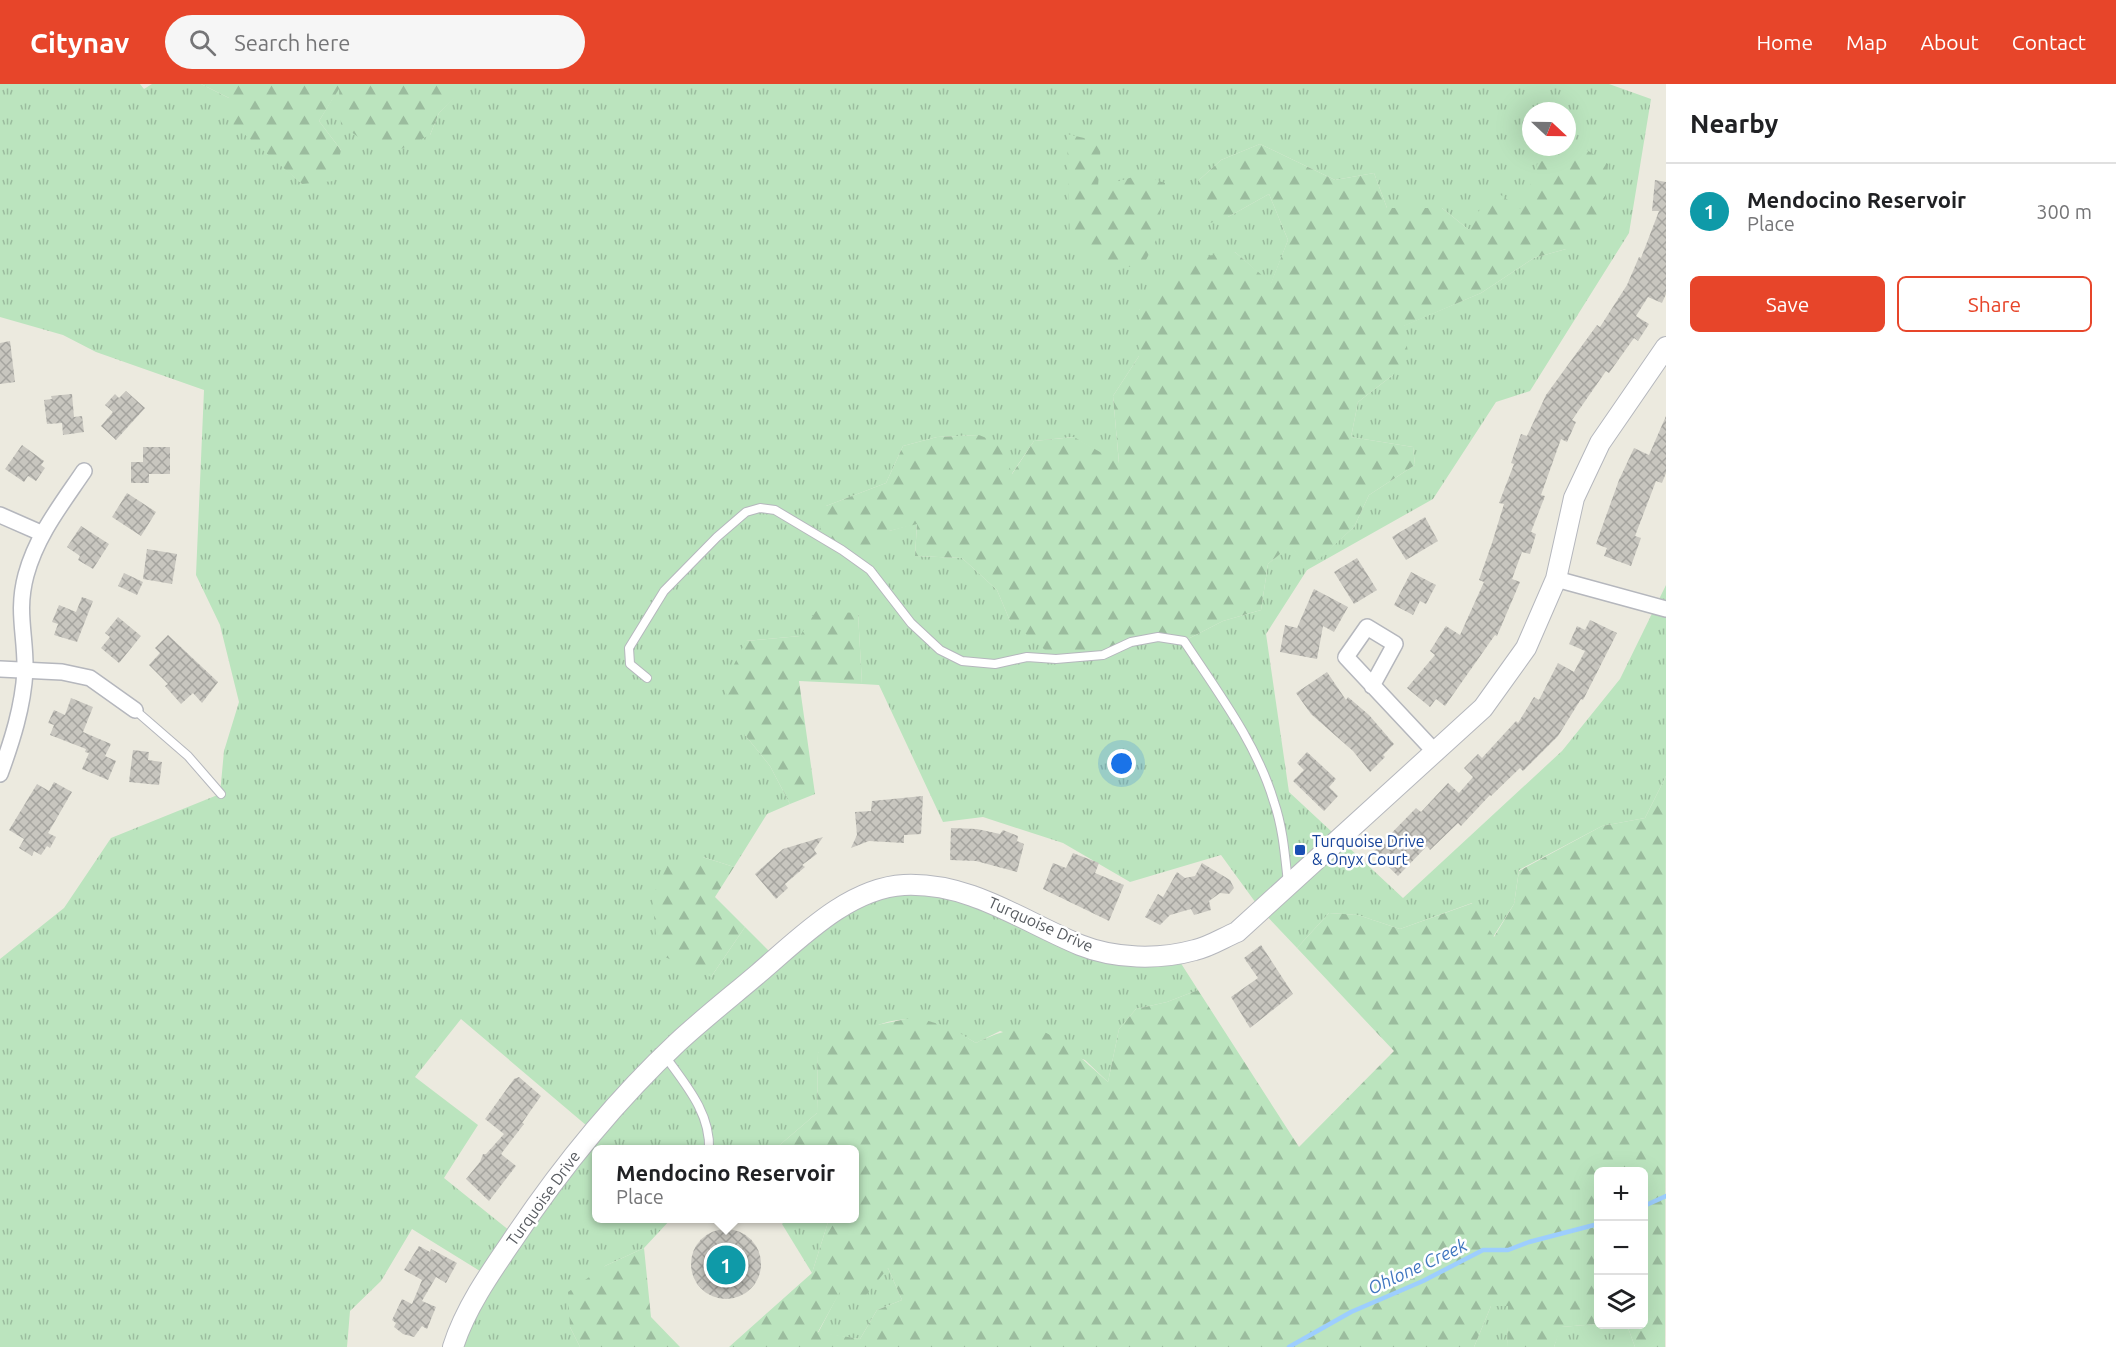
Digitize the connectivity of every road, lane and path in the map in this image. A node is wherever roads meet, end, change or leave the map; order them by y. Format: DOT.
graph roads {
  1 [pos="1666,347"];
  2 [pos="84,471"];
  3 [pos="0,515"];
  4 [pos="41,533"];
  5 [pos="1556,579"];
  6 [pos="1666,609"];
  7 [pos="0,669"];
  8 [pos="25,671"];
  9 [pos="647,678"];
  10 [pos="1372,686"];
  11 [pos="135,710"];
  12 [pos="1436,753"];
  13 [pos="0,774"];
  14 [pos="220,794"];
  15 [pos="1289,885"];
  16 [pos="665,1056"];
  17 [pos="708,1145"];
  18 [pos="453,1347"];
  1 -- 5 [label="street, Turquoise Drive"];
  2 -- 4 [label="street"];
  3 -- 4 [label="street"];
  4 -- 8 [label="street"];
  5 -- 6 [label="street"];
  5 -- 12 [label="street, Turquoise Drive"];
  7 -- 8 [label="street"];
  8 -- 11 [label="street"];
  8 -- 13 [label="street"];
  9 -- 15 [label="lane"];
  10 -- 12 [label="street"];
  11 -- 14 [label="lane"];
  12 -- 15 [label="street, Turquoise Drive"];
  15 -- 16 [label="street, Turquoise Drive"];
  16 -- 17 [label="lane"];
  16 -- 18 [label="street, Turquoise Drive"];
}
